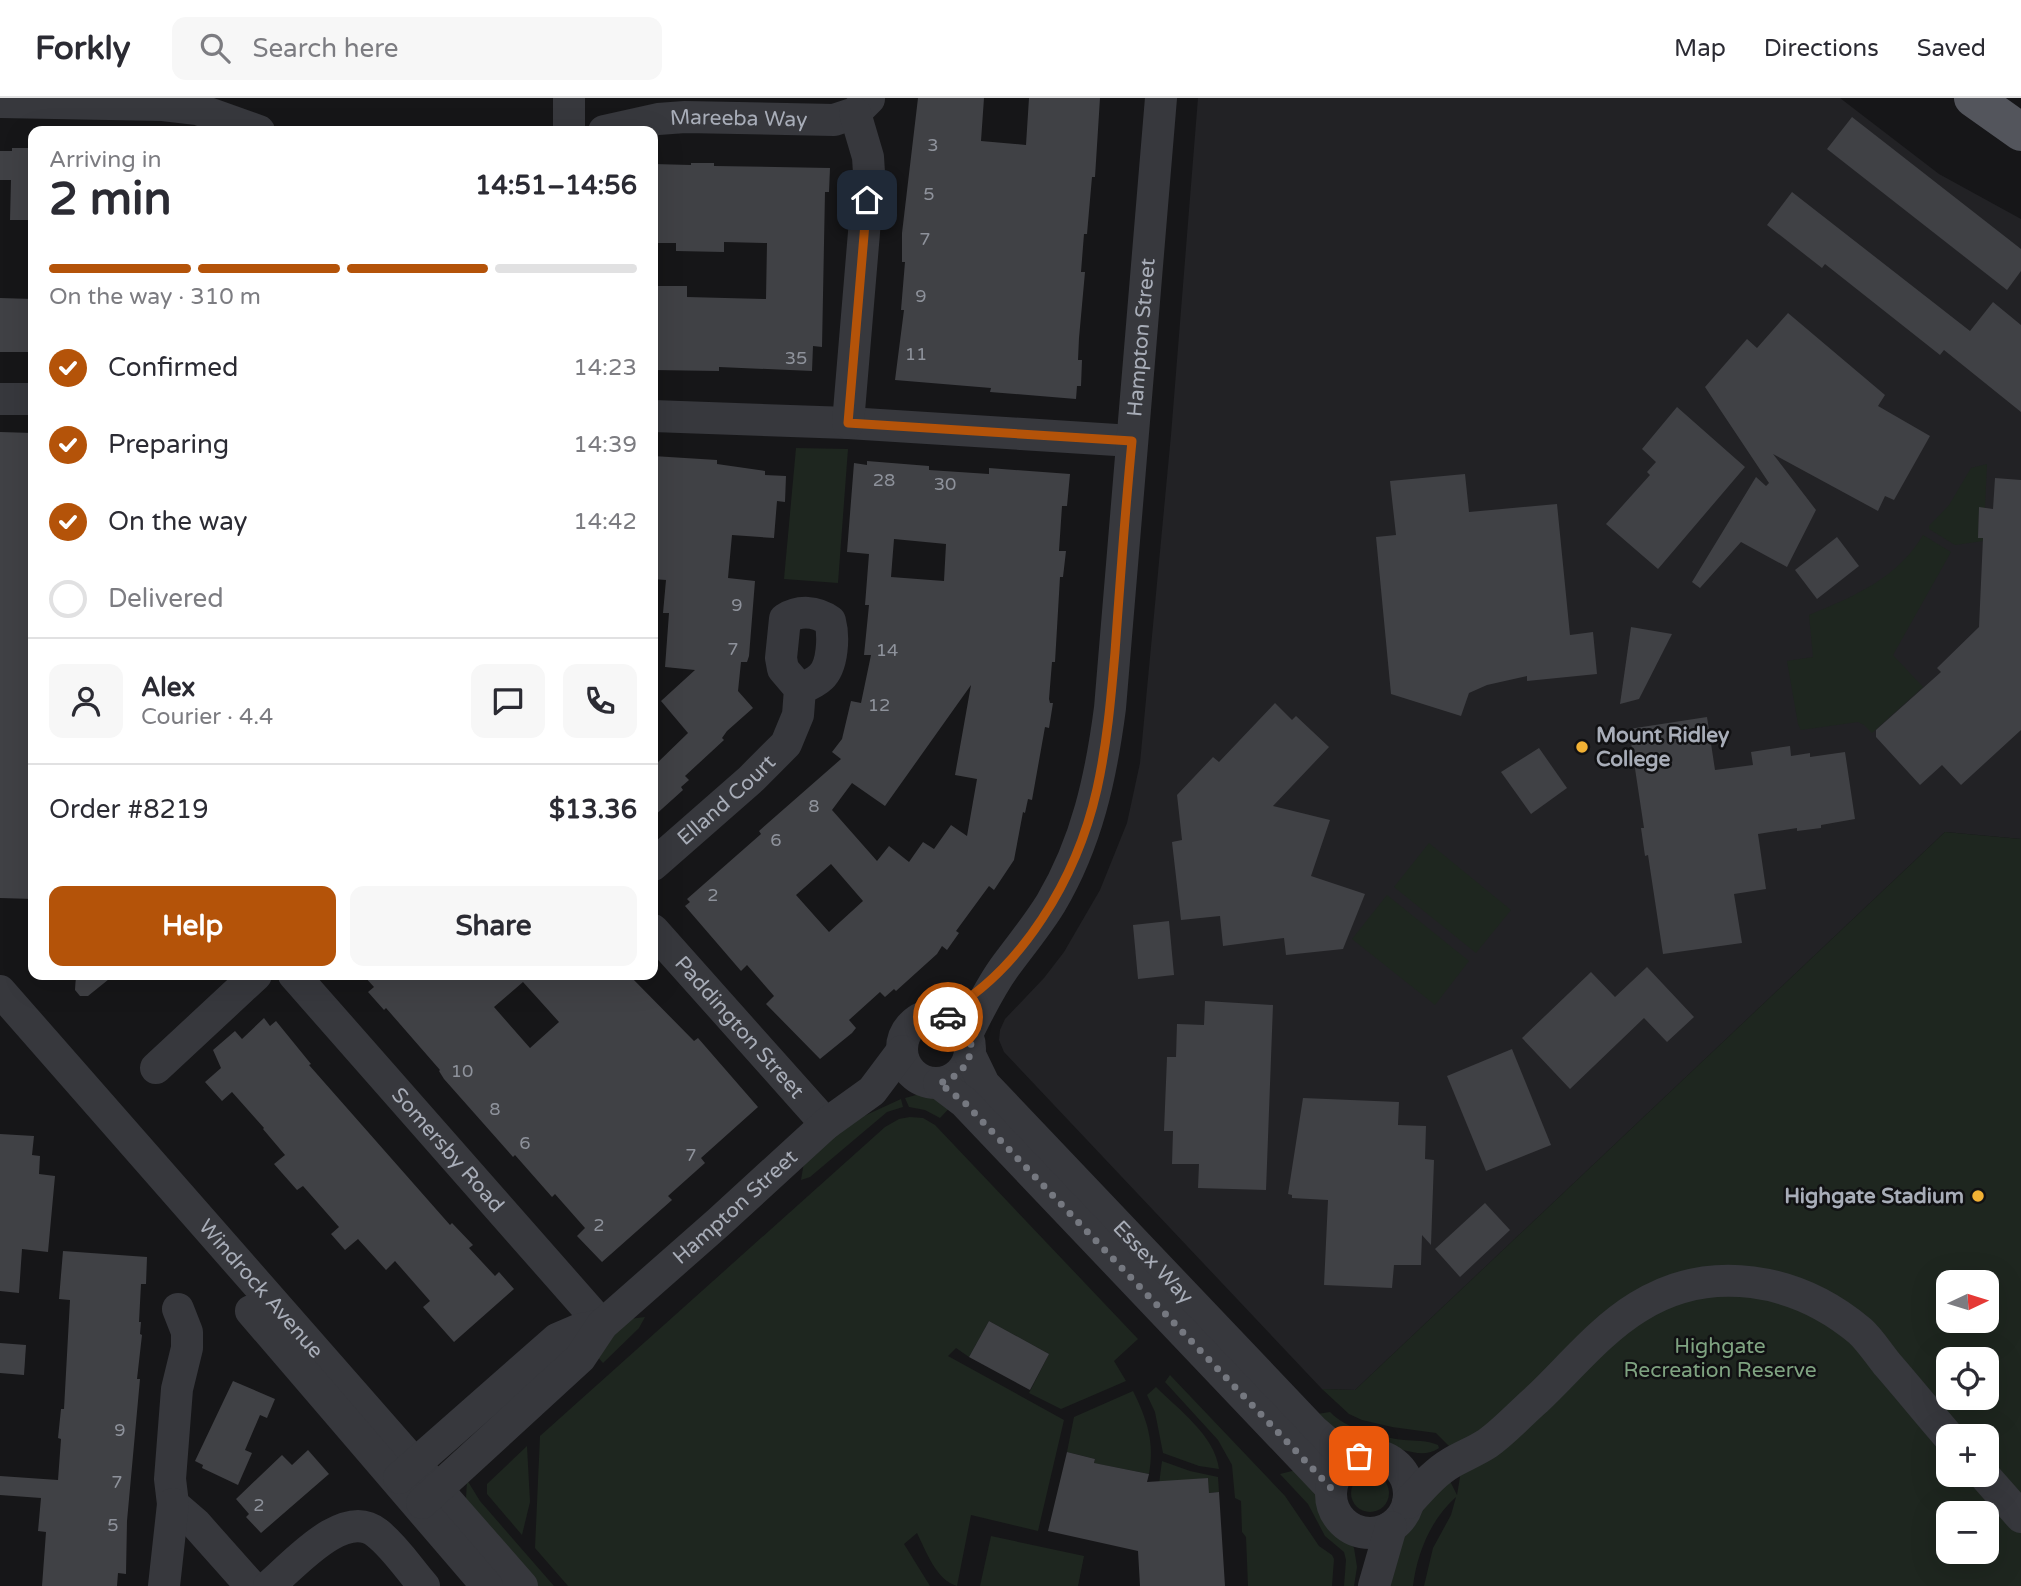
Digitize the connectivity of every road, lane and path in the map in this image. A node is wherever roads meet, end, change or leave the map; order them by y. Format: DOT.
graph roads {
  1 [pos="569,98"];
  2 [pos="1161,98"];
  3 [pos="1973,98"];
  4 [pos="0,102"];
  5 [pos="863,105"];
  6 [pos="245,126"];
  7 [pos="569,126"];
  8 [pos="626,126"];
  9 [pos="2021,132"];
  10 [pos="0,399"];
  11 [pos="28,399"];
  12 [pos="658,416"];
  13 [pos="848,423"];
  14 [pos="1132,441"];
  15 [pos="800,690"];
  16 [pos="658,861"];
  17 [pos="658,936"];
  18 [pos="1003,970"];
  19 [pos="251,980"];
  20 [pos="298,980"];
  21 [pos="0,991"];
  22 [pos="942,1015"];
  23 [pos="0,1024"];
  24 [pos="969,1045"];
  25 [pos="902,1051"];
  26 [pos="156,1068"];
  27 [pos="930,1081"];
  28 [pos="872,1091"];
  29 [pos="826,1124"];
  30 [pos="178,1309"];
  31 [pos="601,1325"];
  32 [pos="1938,1424"];
  33 [pos="1348,1461"];
  34 [pos="1392,1461"];
  35 [pos="1449,1464"];
  36 [pos="405,1472"];
  37 [pos="1995,1487"];
  38 [pos="1331,1488"];
  39 [pos="427,1497"];
  40 [pos="173,1504"];
  41 [pos="2021,1517"];
  42 [pos="1387,1521"];
  43 [pos="164,1586"];
  44 [pos="251,1586"];
  45 [pos="269,1586"];
  46 [pos="424,1586"];
  47 [pos="487,1586"];
  48 [pos="522,1586"];
  49 [pos="1367,1586"];
  50 [pos="1374,1586"];
  1 -- 7 [label="street"];
  2 -- 14 [label="street, Hampton Street"];
  3 -- 9 [label="main road"];
  4 -- 6 [label="street"];
  5 -- 8 [label="street, Mareeba Way"];
  5 -- 13 [label="street"];
  10 -- 11 [label="street"];
  12 -- 13 [label="street"];
  13 -- 14 [label="street"];
  14 -- 18 [label="street, Hampton Street"];
  15 -- 16 [label="street, Elland Court"];
  17 -- 29 [label="street, Paddington Street"];
  18 -- 22 [label="street, Hampton Street"];
  18 -- 24 [label="street, Hampton Street"];
  19 -- 26 [label="street"];
  20 -- 31 [label="street, Somersby Road"];
  21 -- 36 [label="street, Windrock Avenue"];
  22 -- 24 [label="street"];
  22 -- 25 [label="street"];
  23 -- 36 [label="street, Windrock Avenue"];
  24 -- 27 [label="street"];
  24 -- 33 [label="street, Essex Way"];
  25 -- 27 [label="street"];
  25 -- 28 [label="street, Hampton Street"];
  27 -- 28 [label="street, Hampton Street"];
  27 -- 38 [label="street, Essex Way"];
  28 -- 29 [label="street, Hampton Street"];
  29 -- 31 [label="street, Hampton Street"];
  30 -- 40 [label="street"];
  31 -- 36 [label="street, Hampton Street"];
  31 -- 39 [label="street, Hampton Street"];
  32 -- 35 [label="street"];
  33 -- 34 [label="street"];
  33 -- 38 [label="street"];
  34 -- 35 [label="street"];
  34 -- 42 [label="street"];
  35 -- 42 [label="street"];
  36 -- 39 [label="street, Windrock Avenue"];
  37 -- 41 [label="street"];
  38 -- 42 [label="street, Essex Way"];
  39 -- 47 [label="street, Windrock Avenue"];
  39 -- 48 [label="street, Windrock Avenue"];
  40 -- 43 [label="street"];
  40 -- 44 [label="street"];
  42 -- 49 [label="street"];
  42 -- 50 [label="street"];
  45 -- 46 [label="street"];
}
